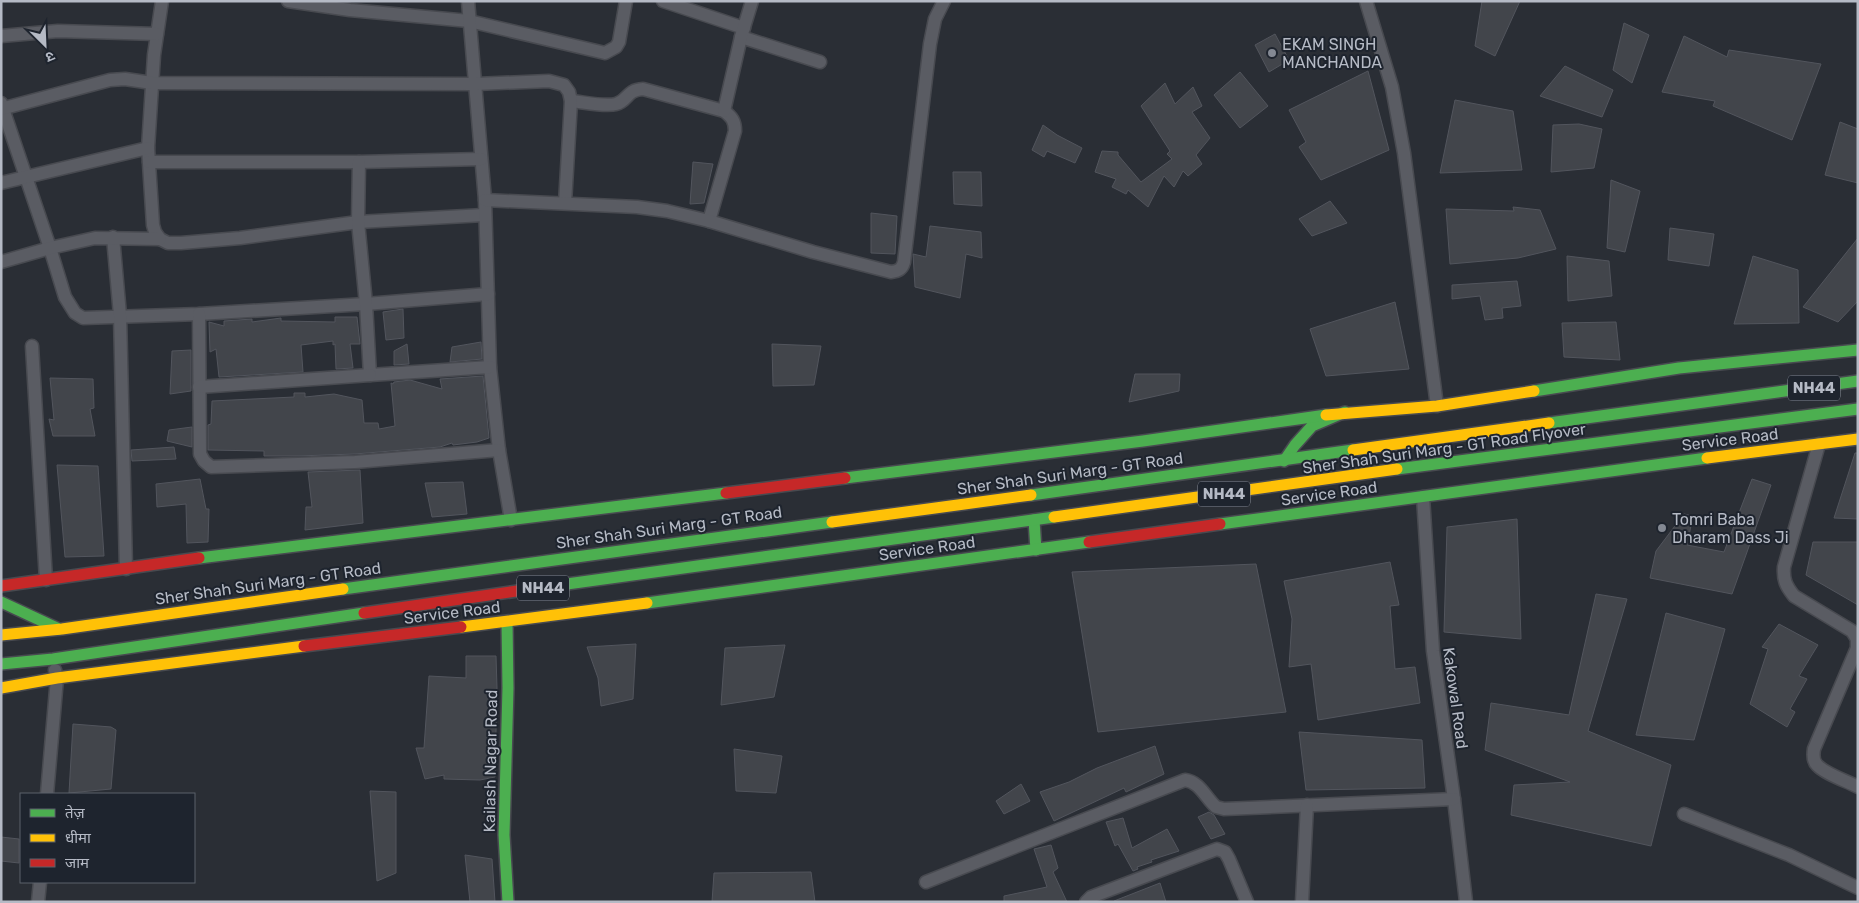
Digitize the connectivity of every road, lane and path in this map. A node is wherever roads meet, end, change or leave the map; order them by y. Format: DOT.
graph roads {
  1 [pos="162,1"];
  2 [pos="288,1"];
  3 [pos="468,1"];
  4 [pos="626,1"];
  5 [pos="663,1"];
  6 [pos="752,1"];
  7 [pos="944,1"];
  8 [pos="1366,1"];
  9 [pos="469,21"];
  10 [pos="742,32"];
  11 [pos="157,34"];
  12 [pos="1,36"];
  13 [pos="820,62"];
  14 [pos="152,83"];
  15 [pos="476,84"];
  16 [pos="571,101"];
  17 [pos="2,107"];
  18 [pos="724,111"];
  19 [pos="148,148"];
  20 [pos="481,158"];
  21 [pos="149,162"];
  22 [pos="359,162"];
  23 [pos="27,178"];
  24 [pos="1,183"];
  25 [pos="485,200"];
  26 [pos="565,203"];
  27 [pos="484,215"];
  28 [pos="709,221"];
  29 [pos="358,222"];
  30 [pos="112,237"];
  31 [pos="160,239"];
  32 [pos="50,248"];
  33 [pos="1,262"];
  34 [pos="488,294"];
  35 [pos="366,304"];
  36 [pos="199,314"];
  37 [pos="120,316"];
  38 [pos="32,346"];
  39 [pos="1858,350"];
  40 [pos="490,367"];
  41 [pos="370,375"];
  42 [pos="1858,381"];
  43 [pos="199,387"];
  44 [pos="1437,406"];
  45 [pos="1858,409"];
  46 [pos="1344,412"];
  47 [pos="1858,439"];
  48 [pos="1819,444"];
  49 [pos="499,450"];
  50 [pos="1284,461"];
  51 [pos="1423,497"];
  52 [pos="511,520"];
  53 [pos="1034,520"];
  54 [pos="1036,550"];
  55 [pos="126,569"];
  56 [pos="46,580"];
  57 [pos="1,586"];
  58 [pos="1,602"];
  59 [pos="507,622"];
  60 [pos="59,629"];
  61 [pos="1,635"];
  62 [pos="53,659"];
  63 [pos="1,664"];
  64 [pos="56,678"];
  65 [pos="1,688"];
  66 [pos="1858,787"];
  67 [pos="47,793"];
  68 [pos="1454,799"];
  69 [pos="1307,805"];
  70 [pos="1684,814"];
  71 [pos="926,882"];
  72 [pos="40,883"];
  73 [pos="1858,888"];
  74 [pos="38,902"];
  75 [pos="508,902"];
  76 [pos="1086,902"];
  77 [pos="1247,902"];
  78 [pos="1302,902"];
  79 [pos="1466,902"];
  1 -- 11 [label="street"];
  2 -- 9 [label="street"];
  3 -- 9 [label="street"];
  4 -- 9 [label="street"];
  5 -- 10 [label="street"];
  6 -- 10 [label="street"];
  7 -- 28 [label="street"];
  8 -- 44 [label="street"];
  9 -- 15 [label="street"];
  10 -- 13 [label="street"];
  10 -- 18 [label="street"];
  11 -- 12 [label="street"];
  11 -- 14 [label="street"];
  14 -- 15 [label="street"];
  14 -- 17 [label="street"];
  14 -- 19 [label="street"];
  15 -- 16 [label="street"];
  15 -- 20 [label="street"];
  16 -- 18 [label="street"];
  16 -- 26 [label="street"];
  17 -- 23 [label="street"];
  18 -- 28 [label="street"];
  19 -- 21 [label="street"];
  19 -- 23 [label="street"];
  20 -- 22 [label="street"];
  20 -- 25 [label="street"];
  21 -- 22 [label="street"];
  21 -- 31 [label="street"];
  22 -- 29 [label="street"];
  23 -- 24 [label="street"];
  23 -- 32 [label="street"];
  25 -- 26 [label="street"];
  25 -- 27 [label="street"];
  26 -- 28 [label="street"];
  27 -- 29 [label="street"];
  27 -- 34 [label="street"];
  29 -- 31 [label="street"];
  29 -- 35 [label="street"];
  30 -- 31 [label="street"];
  30 -- 32 [label="street"];
  30 -- 37 [label="street"];
  32 -- 33 [label="street"];
  32 -- 37 [label="street"];
  34 -- 35 [label="street"];
  34 -- 40 [label="street"];
  35 -- 36 [label="street"];
  35 -- 41 [label="street"];
  36 -- 37 [label="street"];
  36 -- 43 [label="street"];
  37 -- 55 [label="street"];
  38 -- 56 [label="street"];
  39 -- 44 [label="main road"];
  40 -- 41 [label="street"];
  40 -- 49 [label="street"];
  41 -- 43 [label="street"];
  42 -- 50 [label="main road, Sher Shah Suri Marg - GT Road Flyover / NH44"];
  43 -- 49 [label="street"];
  44 -- 46 [label="main road"];
  45 -- 53 [label="main road, Sher Shah Suri Marg - GT Road Flyover / NH44"];
  46 -- 50 [label="main road"];
  46 -- 52 [label="main road"];
  47 -- 48 [label="main road, Service Road"];
  48 -- 51 [label="main road, Service Road"];
  48 -- 66 [label="street"];
  49 -- 52 [label="street"];
  50 -- 60 [label="main road, Sher Shah Suri Marg - GT Road / NH44"];
  51 -- 54 [label="main road, Service Road"];
  51 -- 68 [label="street, Kakowal Road"];
  52 -- 55 [label="main road"];
  53 -- 54 [label="main road"];
  53 -- 62 [label="main road, NH44"];
  54 -- 59 [label="main road, Service Road"];
  55 -- 56 [label="main road"];
  56 -- 57 [label="main road"];
  58 -- 60 [label="main road"];
  59 -- 64 [label="main road, Service Road"];
  59 -- 75 [label="main road, Kailash Nagar Road"];
  60 -- 61 [label="main road, NH44"];
  62 -- 63 [label="main road, NH44"];
  62 -- 64 [label="street"];
  64 -- 65 [label="main road, Service Road"];
  64 -- 67 [label="street"];
  68 -- 69 [label="street"];
  68 -- 79 [label="street, Kakowal Road"];
  69 -- 71 [label="street"];
  69 -- 78 [label="street"];
  70 -- 73 [label="street"];
  72 -- 74 [label="street"];
  76 -- 77 [label="street"];
}
